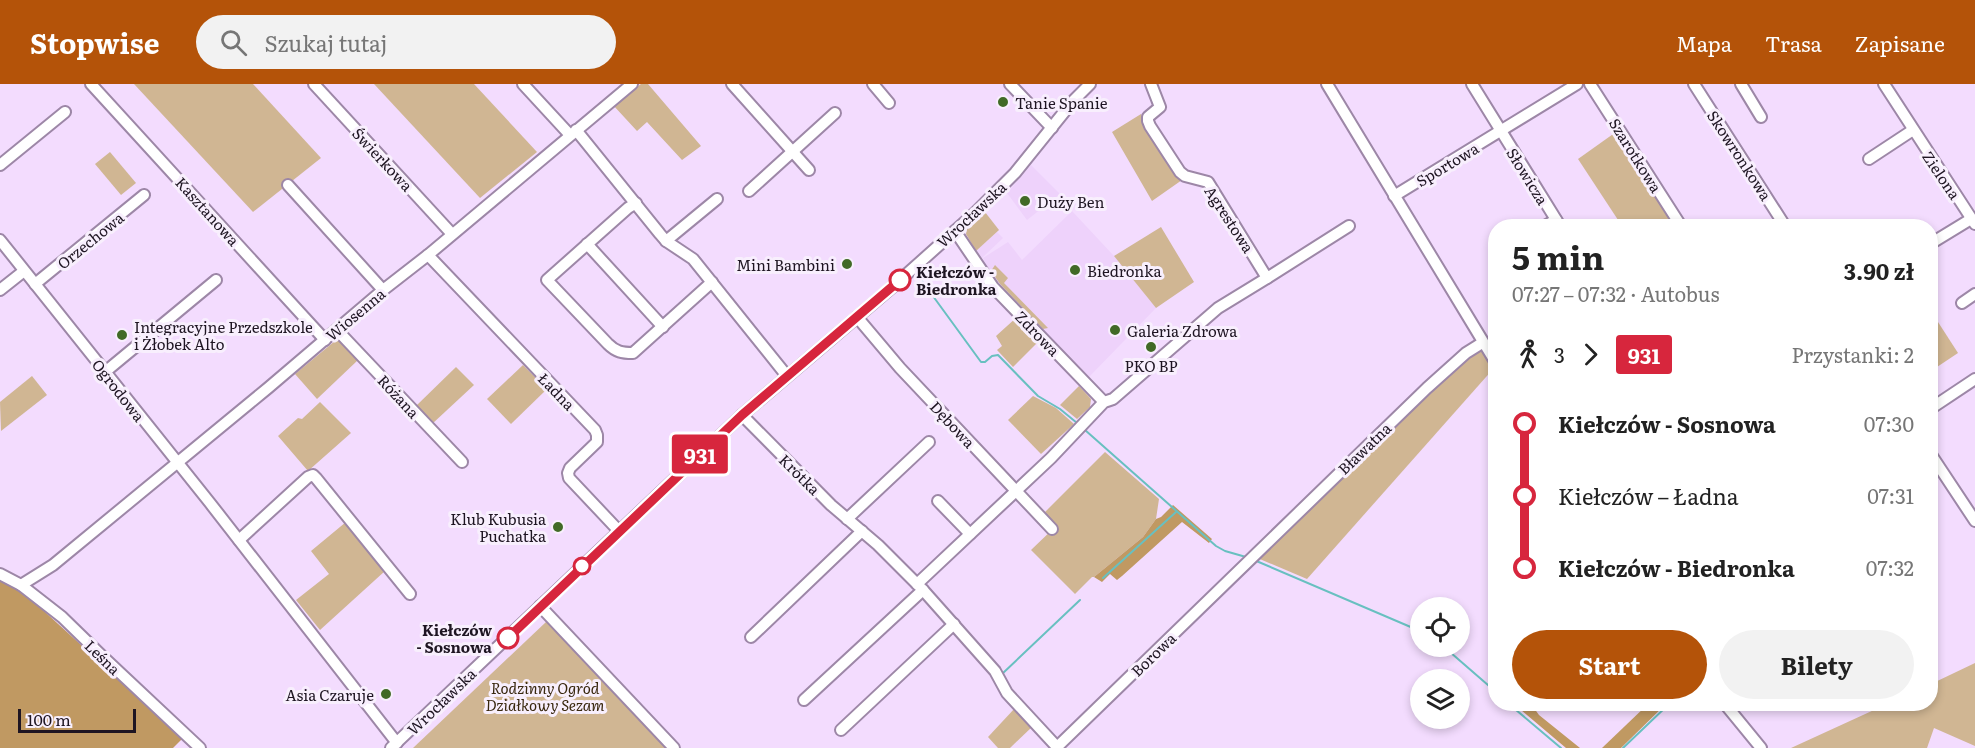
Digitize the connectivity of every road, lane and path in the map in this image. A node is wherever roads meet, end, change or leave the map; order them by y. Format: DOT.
graph roads {
  1 [pos="91,84"];
  2 [pos="314,84"];
  3 [pos="523,84"];
  4 [pos="632,84"];
  5 [pos="732,84"];
  6 [pos="873,84"];
  7 [pos="1010,84"];
  8 [pos="1090,84"];
  9 [pos="1151,84"];
  10 [pos="1327,84"];
  11 [pos="1472,84"];
  12 [pos="1576,84"];
  13 [pos="1590,84"];
  14 [pos="1694,84"];
  15 [pos="1741,84"];
  16 [pos="1885,85"];
  17 [pos="889,103"];
  18 [pos="65,112"];
  19 [pos="835,113"];
  20 [pos="1761,117"];
  21 [pos="1052,128"];
  22 [pos="1913,130"];
  23 [pos="573,132"];
  24 [pos="1501,132"];
  25 [pos="792,152"];
  26 [pos="1869,159"];
  27 [pos="0,165"];
  28 [pos="808,170"];
  29 [pos="288,185"];
  30 [pos="749,191"];
  31 [pos="144,195"];
  32 [pos="1394,195"];
  33 [pos="717,199"];
  34 [pos="636,203"];
  35 [pos="1555,219"];
  36 [pos="1677,219"];
  37 [pos="1781,219"];
  38 [pos="1973,222"];
  39 [pos="1349,226"];
  40 [pos="955,231"];
  41 [pos="453,234"];
  42 [pos="0,240"];
  43 [pos="1938,240"];
  44 [pos="666,241"];
  45 [pos="586,244"];
  46 [pos="428,255"];
  47 [pos="24,271"];
  48 [pos="1267,278"];
  49 [pos="216,280"];
  50 [pos="712,282"];
  51 [pos="35,284"];
  52 [pos="0,290"];
  53 [pos="383,290"];
  54 [pos="1975,294"];
  55 [pos="1962,303"];
  56 [pos="857,317"];
  57 [pos="663,327"];
  58 [pos="337,330"];
  59 [pos="325,340"];
  60 [pos="1482,343"];
  61 [pos="1488,352"];
  62 [pos="105,372"];
  63 [pos="787,376"];
  64 [pos="1975,379"];
  65 [pos="1104,402"];
  66 [pos="1938,404"];
  67 [pos="742,415"];
  68 [pos="928,442"];
  69 [pos="176,462"];
  70 [pos="462,462"];
  71 [pos="1938,465"];
  72 [pos="1017,491"];
  73 [pos="938,501"];
  74 [pos="847,519"];
  75 [pos="1975,521"];
  76 [pos="1052,529"];
  77 [pos="619,531"];
  78 [pos="862,531"];
  79 [pos="970,534"];
  80 [pos="239,540"];
  81 [pos="1250,558"];
  82 [pos="0,574"];
  83 [pos="21,585"];
  84 [pos="920,587"];
  85 [pos="410,594"];
  86 [pos="540,606"];
  87 [pos="954,624"];
  88 [pos="751,638"];
  89 [pos="804,700"];
  90 [pos="1731,711"];
  91 [pos="841,730"];
  92 [pos="394,745"];
  93 [pos="1056,747"];
  94 [pos="200,748"];
  95 [pos="674,748"];
  96 [pos="1761,748"];
  1 -- 59 [label="street, Kasztanowa"];
  2 -- 41 [label="street, Świerkowa"];
  3 -- 23 [label="street"];
  4 -- 23 [label="street, Wiosenna"];
  5 -- 25 [label="street"];
  6 -- 17 [label="street"];
  7 -- 21 [label="street"];
  8 -- 21 [label="street, Wrocławska"];
  9 -- 48 [label="street, Agrestowa"];
  10 -- 32 [label="street"];
  11 -- 24 [label="street"];
  12 -- 24 [label="street, Sportowa"];
  13 -- 36 [label="street, Szarotkowa"];
  14 -- 37 [label="street, Skowronkowa"];
  15 -- 20 [label="street"];
  16 -- 22 [label="street, Zielona"];
  18 -- 27 [label="street"];
  19 -- 25 [label="street"];
  21 -- 40 [label="street, Wrocławska"];
  22 -- 26 [label="street"];
  22 -- 38 [label="street, Zielona"];
  23 -- 34 [label="street"];
  23 -- 41 [label="street, Wiosenna"];
  24 -- 32 [label="street, Sportowa"];
  24 -- 35 [label="street, Słowicza"];
  25 -- 28 [label="street"];
  25 -- 30 [label="street"];
  29 -- 53 [label="street"];
  31 -- 51 [label="street, Orzechowa"];
  32 -- 60 [label="street"];
  33 -- 44 [label="street"];
  34 -- 44 [label="street"];
  34 -- 45 [label="street"];
  38 -- 43 [label="street, Zielona"];
  39 -- 48 [label="street"];
  40 -- 56 [label="street, Wrocławska"];
  40 -- 65 [label="street, Zdrowa"];
  41 -- 46 [label="street, Wiosenna"];
  42 -- 47 [label="street, Ogrodowa"];
  44 -- 50 [label="street"];
  45 -- 57 [label="street"];
  45 -- 57 [label="street"];
  46 -- 53 [label="street, Wiosenna"];
  46 -- 77 [label="street, Ładna"];
  47 -- 51 [label="street, Ogrodowa"];
  47 -- 52 [label="street"];
  48 -- 65 [label="street"];
  49 -- 62 [label="street"];
  50 -- 57 [label="street"];
  50 -- 63 [label="street"];
  51 -- 62 [label="street, Ogrodowa"];
  53 -- 58 [label="street, Wiosenna"];
  54 -- 55 [label="street"];
  56 -- 63 [label="street, Wrocławska"];
  56 -- 72 [label="street, Dębowa"];
  58 -- 59 [label="street, Wiosenna"];
  58 -- 70 [label="street, Różana"];
  59 -- 69 [label="street, Wiosenna"];
  60 -- 61 [label="street"];
  60 -- 81 [label="street, Bławatna"];
  62 -- 69 [label="street, Ogrodowa"];
  63 -- 67 [label="street, Wrocławska"];
  64 -- 66 [label="street"];
  65 -- 72 [label="street"];
  67 -- 74 [label="street, Krótka"];
  67 -- 77 [label="street, Wrocławska"];
  68 -- 74 [label="street"];
  69 -- 80 [label="street, Ogrodowa"];
  69 -- 83 [label="street, Wiosenna"];
  71 -- 75 [label="street"];
  72 -- 76 [label="street, Dębowa"];
  72 -- 79 [label="street"];
  73 -- 79 [label="street"];
  74 -- 78 [label="street, Krótka"];
  77 -- 86 [label="street, Wrocławska"];
  78 -- 84 [label="street, Krótka"];
  78 -- 88 [label="street"];
  79 -- 84 [label="street"];
  80 -- 85 [label="street"];
  80 -- 92 [label="street, Ogrodowa"];
  81 -- 93 [label="street, Borowa"];
  82 -- 83 [label="street, Leśna"];
  83 -- 94 [label="street, Leśna"];
  84 -- 87 [label="street, Krótka"];
  84 -- 89 [label="street"];
  86 -- 92 [label="street, Wrocławska"];
  86 -- 95 [label="street"];
  87 -- 91 [label="street"];
  87 -- 93 [label="street, Krótka"];
  90 -- 96 [label="street"];
}
